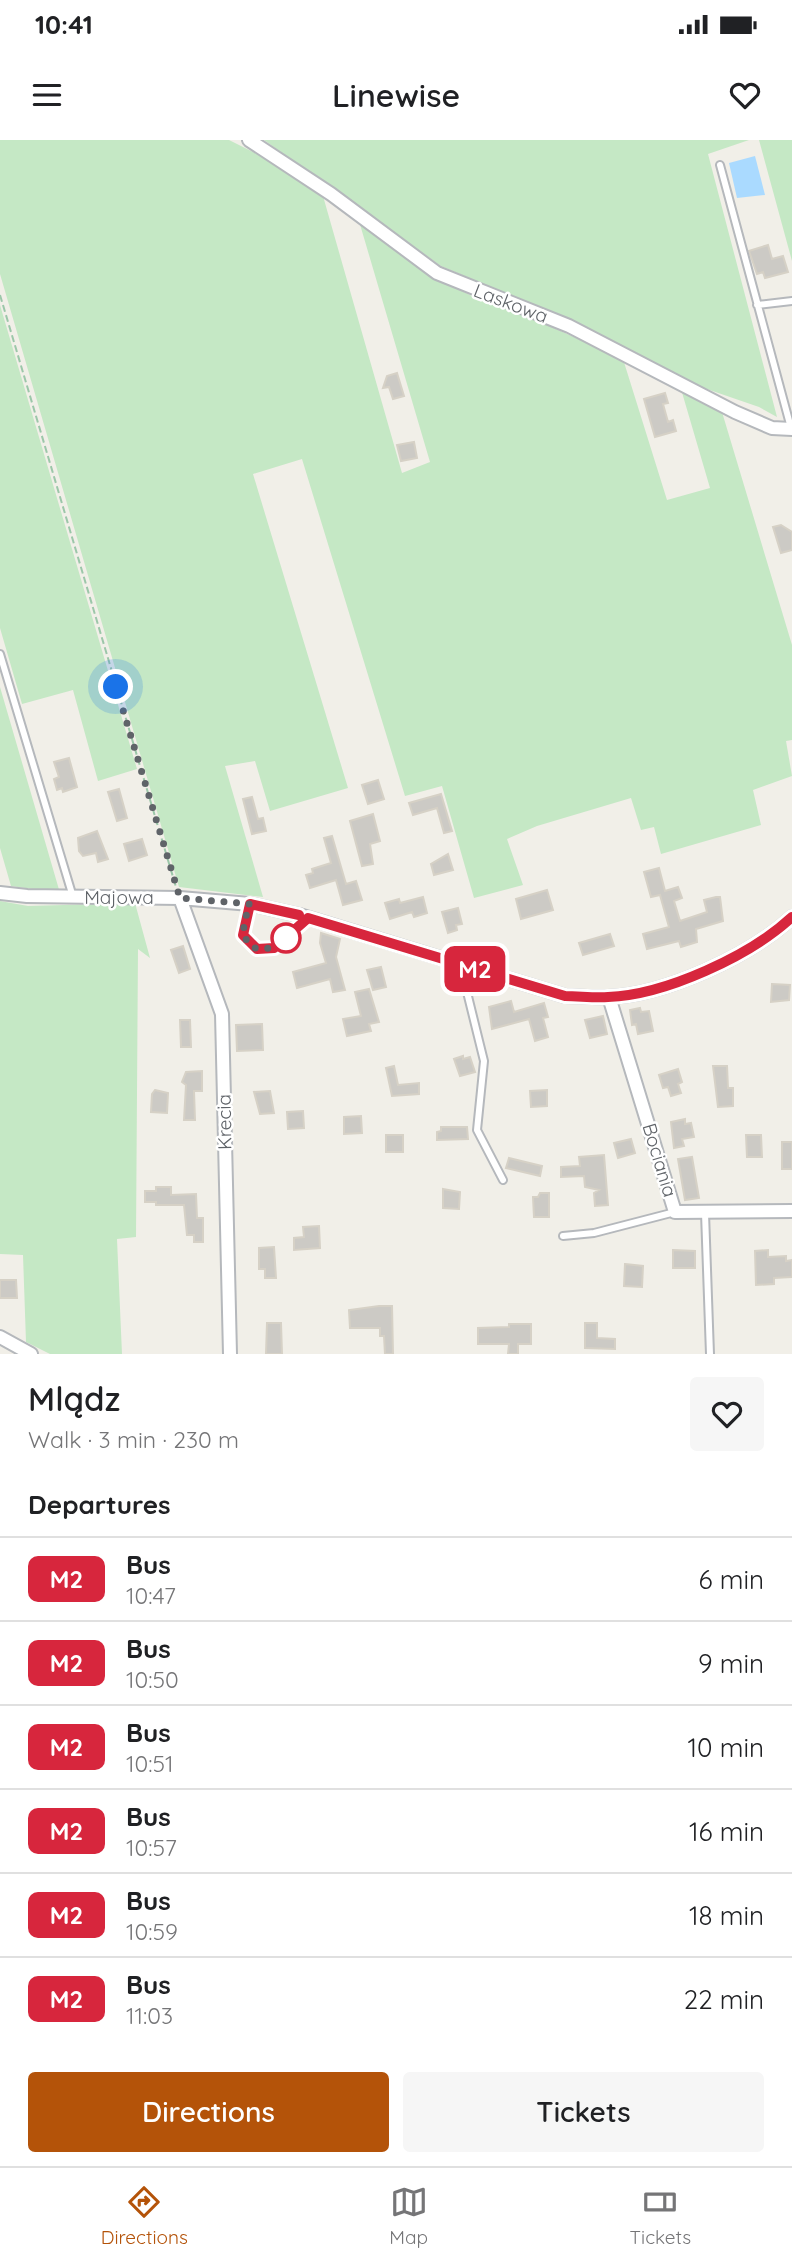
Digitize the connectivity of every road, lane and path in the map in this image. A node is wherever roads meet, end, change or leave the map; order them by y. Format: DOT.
graph roads {
  1 [pos="249,140"];
  2 [pos="720,165"];
  3 [pos="0,295"];
  4 [pos="792,301"];
  5 [pos="757,305"];
  6 [pos="792,429"];
  7 [pos="0,654"];
  8 [pos="0,893"];
  9 [pos="73,897"];
  10 [pos="180,898"];
  11 [pos="250,904"];
  12 [pos="792,917"];
  13 [pos="308,918"];
  14 [pos="466,966"];
  15 [pos="609,997"];
  16 [pos="503,1180"];
  17 [pos="792,1211"];
  18 [pos="675,1212"];
  19 [pos="705,1213"];
  20 [pos="563,1236"];
  21 [pos="0,1337"];
  22 [pos="31,1354"];
  23 [pos="230,1354"];
  24 [pos="710,1354"];
  1 -- 6 [label="street, Laskowa"];
  2 -- 5 [label="lane"];
  3 -- 10 [label="path"];
  4 -- 5 [label="lane"];
  5 -- 6 [label="lane"];
  7 -- 9 [label="lane"];
  8 -- 9 [label="street, Majowa"];
  9 -- 10 [label="street, Majowa"];
  10 -- 11 [label="street, Majowa"];
  10 -- 23 [label="street, Krecia"];
  11 -- 13 [label="street, Majowa"];
  11 -- 13 [label="lane"];
  12 -- 15 [label="street, Majowa"];
  13 -- 14 [label="street, Majowa"];
  14 -- 15 [label="street, Majowa"];
  14 -- 16 [label="lane"];
  15 -- 18 [label="street, Bociania"];
  17 -- 19 [label="street, Bociania"];
  18 -- 19 [label="street, Bociania"];
  18 -- 20 [label="lane"];
  19 -- 24 [label="lane"];
  21 -- 22 [label="street"];
}
